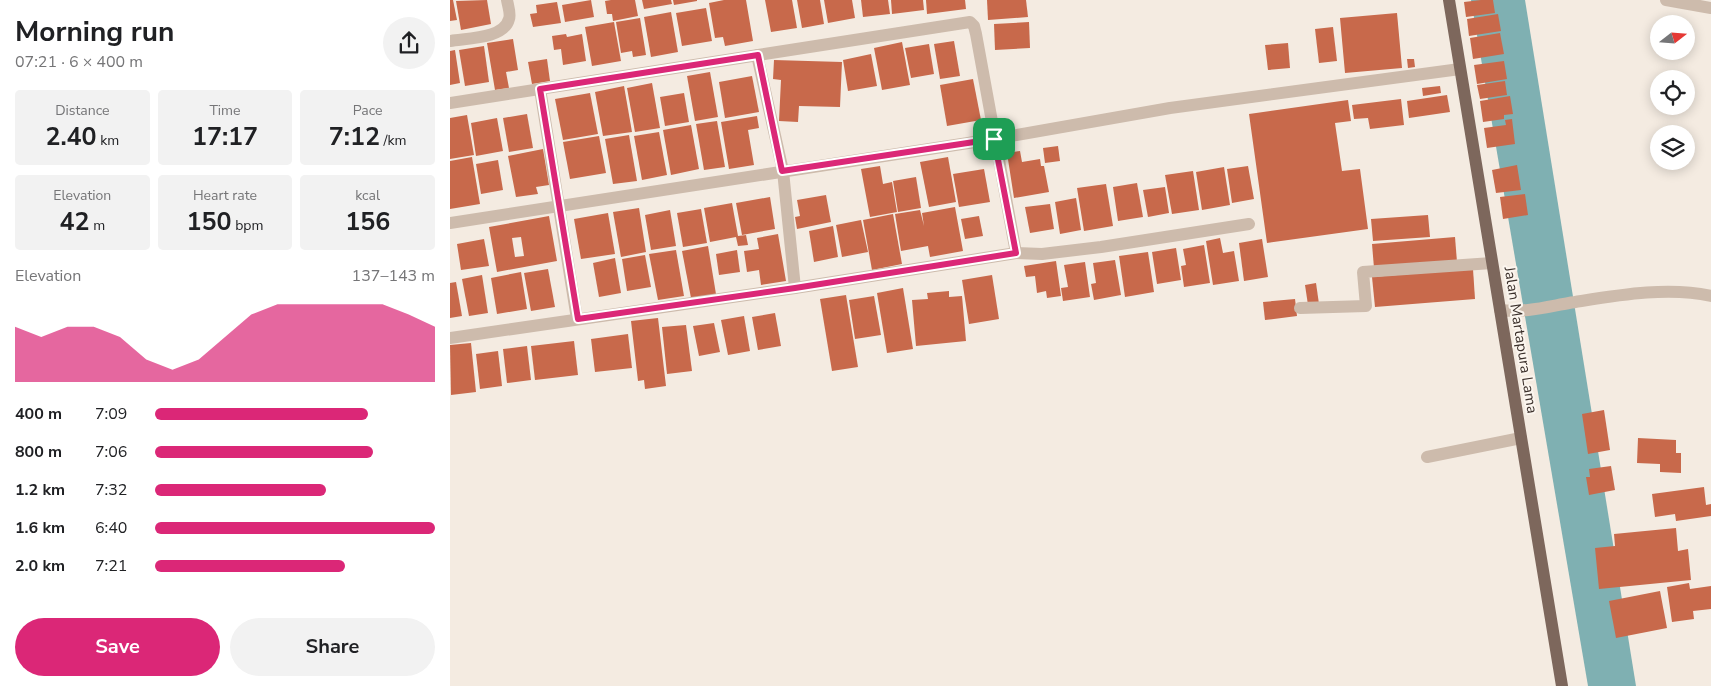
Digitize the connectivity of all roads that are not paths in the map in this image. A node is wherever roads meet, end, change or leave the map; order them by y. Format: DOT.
graph roads {
  1 [pos="507,0"];
  2 [pos="1449,0"];
  3 [pos="1666,0"];
  4 [pos="1711,8"];
  5 [pos="450,41"];
  6 [pos="758,55"];
  7 [pos="1460,69"];
  8 [pos="540,89"];
  9 [pos="450,104"];
  10 [pos="994,139"];
  11 [pos="782,171"];
  12 [pos="560,205"];
  13 [pos="450,223"];
  14 [pos="1249,224"];
  15 [pos="1016,253"];
  16 [pos="1492,263"];
  17 [pos="795,288"];
  18 [pos="1711,296"];
  19 [pos="1300,308"];
  20 [pos="1500,310"];
  21 [pos="578,319"];
  22 [pos="450,338"];
  23 [pos="1521,438"];
  24 [pos="1427,457"];
  25 [pos="1562,686"];
  1 -- 5 [label="street"];
  2 -- 7 [label="main road, Jalan Martapura Lama"];
  3 -- 4 [label="street"];
  6 -- 8 [label="street"];
  6 -- 10 [label="street"];
  6 -- 11 [label="street"];
  7 -- 10 [label="street"];
  7 -- 16 [label="main road, Jalan Martapura Lama"];
  8 -- 9 [label="street"];
  8 -- 12 [label="street"];
  10 -- 11 [label="street"];
  10 -- 15 [label="street"];
  11 -- 12 [label="street"];
  11 -- 17 [label="street"];
  12 -- 13 [label="street"];
  12 -- 21 [label="street"];
  14 -- 15 [label="street"];
  15 -- 17 [label="street"];
  16 -- 19 [label="street"];
  16 -- 20 [label="main road, Jalan Martapura Lama"];
  17 -- 21 [label="street"];
  18 -- 20 [label="street"];
  20 -- 23 [label="main road, Jalan Martapura Lama"];
  21 -- 22 [label="street"];
  23 -- 24 [label="street"];
  23 -- 25 [label="main road, Jalan Martapura Lama"];
}
